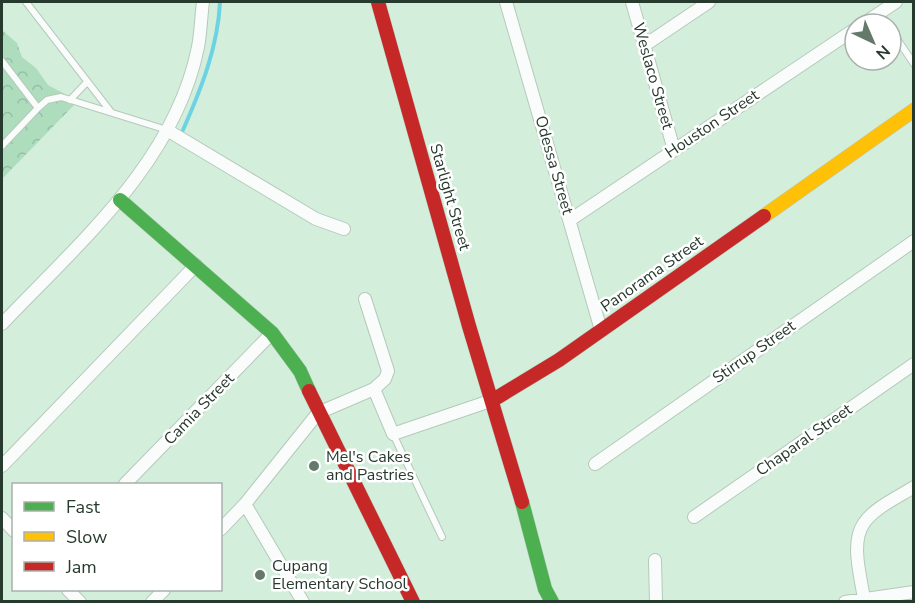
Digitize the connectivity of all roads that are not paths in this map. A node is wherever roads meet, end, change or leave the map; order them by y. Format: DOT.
graph roads {
  1 [pos="26,2"];
  2 [pos="203,2"];
  3 [pos="378,2"];
  4 [pos="506,2"];
  5 [pos="632,2"];
  6 [pos="709,2"];
  7 [pos="896,2"];
  8 [pos="881,12"];
  9 [pos="843,37"];
  10 [pos="645,45"];
  11 [pos="903,48"];
  12 [pos="2,61"];
  13 [pos="914,64"];
  14 [pos="87,82"];
  15 [pos="70,100"];
  16 [pos="38,108"];
  17 [pos="914,110"];
  18 [pos="112,112"];
  19 [pos="167,130"];
  20 [pos="2,146"];
  21 [pos="674,150"];
  22 [pos="120,200"];
  23 [pos="570,220"];
  24 [pos="344,230"];
  25 [pos="914,241"];
  26 [pos="196,265"];
  27 [pos="365,299"];
  28 [pos="2,324"];
  29 [pos="602,330"];
  30 [pos="272,333"];
  31 [pos="914,364"];
  32 [pos="374,389"];
  33 [pos="493,400"];
  34 [pos="318,413"];
  35 [pos="393,434"];
  36 [pos="595,464"];
  37 [pos="2,466"];
  38 [pos="126,483"];
  39 [pos="914,487"];
  40 [pos="245,504"];
  41 [pos="694,517"];
  42 [pos="222,528"];
  43 [pos="442,537"];
  44 [pos="655,560"];
  45 [pos="69,591"];
  46 [pos="163,591"];
  47 [pos="914,592"];
  48 [pos="864,599"];
  49 [pos="80,602"];
  50 [pos="152,602"];
  51 [pos="303,602"];
  52 [pos="413,602"];
  53 [pos="552,602"];
  54 [pos="656,602"];
  55 [pos="845,602"];
  1 -- 14 [label="lane"];
  2 -- 19 [label="street"];
  3 -- 33 [label="street, Starlight Street"];
  4 -- 23 [label="street, Odessa Street"];
  5 -- 10 [label="street, Weslaco Street"];
  6 -- 10 [label="street"];
  7 -- 8 [label="street"];
  9 -- 21 [label="street, Houston Street"];
  10 -- 21 [label="street, Weslaco Street"];
  11 -- 13 [label="lane"];
  12 -- 16 [label="lane"];
  14 -- 15 [label="lane"];
  14 -- 18 [label="lane"];
  15 -- 16 [label="lane"];
  15 -- 18 [label="lane"];
  16 -- 20 [label="lane"];
  17 -- 29 [label="street, Panorama Street"];
  18 -- 19 [label="lane"];
  19 -- 22 [label="street"];
  19 -- 24 [label="street"];
  21 -- 23 [label="street, Houston Street"];
  22 -- 26 [label="street"];
  22 -- 28 [label="street"];
  23 -- 29 [label="street, Odessa Street"];
  25 -- 36 [label="street, Stirrup Street"];
  26 -- 30 [label="street"];
  26 -- 37 [label="street"];
  27 -- 32 [label="street"];
  29 -- 33 [label="street, Panorama Street"];
  30 -- 34 [label="street"];
  30 -- 38 [label="street, Camia Street"];
  31 -- 41 [label="street, Chaparal Street"];
  32 -- 34 [label="street"];
  32 -- 35 [label="street"];
  33 -- 35 [label="street, Panorama Street"];
  33 -- 53 [label="street, Starlight Street"];
  34 -- 40 [label="street"];
  34 -- 52 [label="street"];
  35 -- 43 [label="lane"];
  39 -- 48 [label="street"];
  40 -- 42 [label="street"];
  40 -- 51 [label="street"];
  44 -- 54 [label="street"];
  45 -- 49 [label="street"];
  46 -- 50 [label="street"];
  47 -- 48 [label="street"];
  48 -- 55 [label="street"];
}
